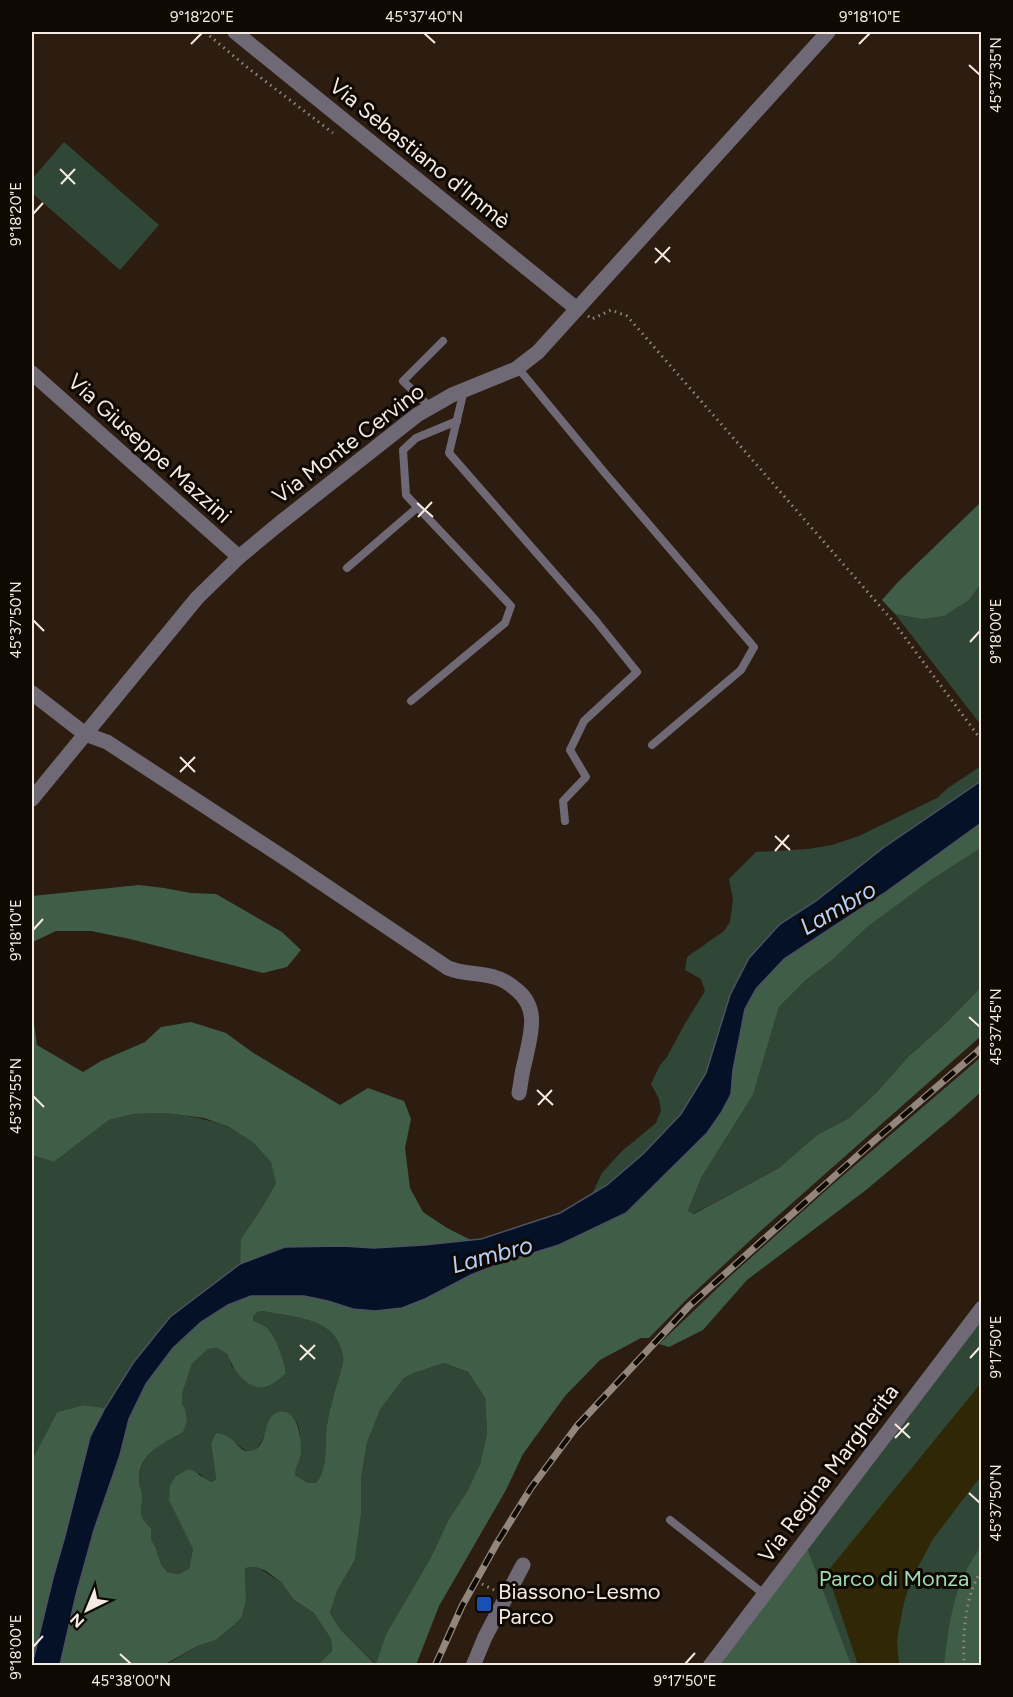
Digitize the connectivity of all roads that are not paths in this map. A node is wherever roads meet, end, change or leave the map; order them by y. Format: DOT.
graph roads {
  1 [pos="235,32"];
  2 [pos="828,32"];
  3 [pos="577,309"];
  4 [pos="442,341"];
  5 [pos="518,368"];
  6 [pos="32,373"];
  7 [pos="464,390"];
  8 [pos="430,407"];
  9 [pos="457,421"];
  10 [pos="418,507"];
  11 [pos="239,557"];
  12 [pos="347,568"];
  13 [pos="32,693"];
  14 [pos="411,701"];
  15 [pos="85,734"];
  16 [pos="652,745"];
  17 [pos="32,799"];
  18 [pos="565,821"];
  19 [pos="519,1093"];
  20 [pos="981,1308"];
  21 [pos="670,1520"];
  22 [pos="523,1565"];
  23 [pos="764,1594"];
  24 [pos="473,1665"];
  25 [pos="710,1665"];
  1 -- 3 [label="street, Via Sebastiano d'Immè"];
  2 -- 3 [label="street, Via Monte Cervino"];
  3 -- 5 [label="street, Via Monte Cervino"];
  4 -- 8 [label="lane"];
  5 -- 7 [label="street, Via Monte Cervino"];
  5 -- 16 [label="lane"];
  6 -- 11 [label="street, Via Giuseppe Mazzini"];
  7 -- 8 [label="street, Via Monte Cervino"];
  7 -- 9 [label="lane"];
  8 -- 11 [label="street, Via Monte Cervino"];
  9 -- 10 [label="lane"];
  9 -- 18 [label="lane"];
  10 -- 12 [label="lane"];
  10 -- 14 [label="lane"];
  11 -- 15 [label="street, Via Monte Cervino"];
  13 -- 15 [label="street"];
  15 -- 17 [label="street"];
  15 -- 19 [label="street"];
  20 -- 23 [label="street, Via Regina Margherita"];
  21 -- 23 [label="lane"];
  22 -- 24 [label="street"];
  23 -- 25 [label="street, Via Regina Margherita"];
}
